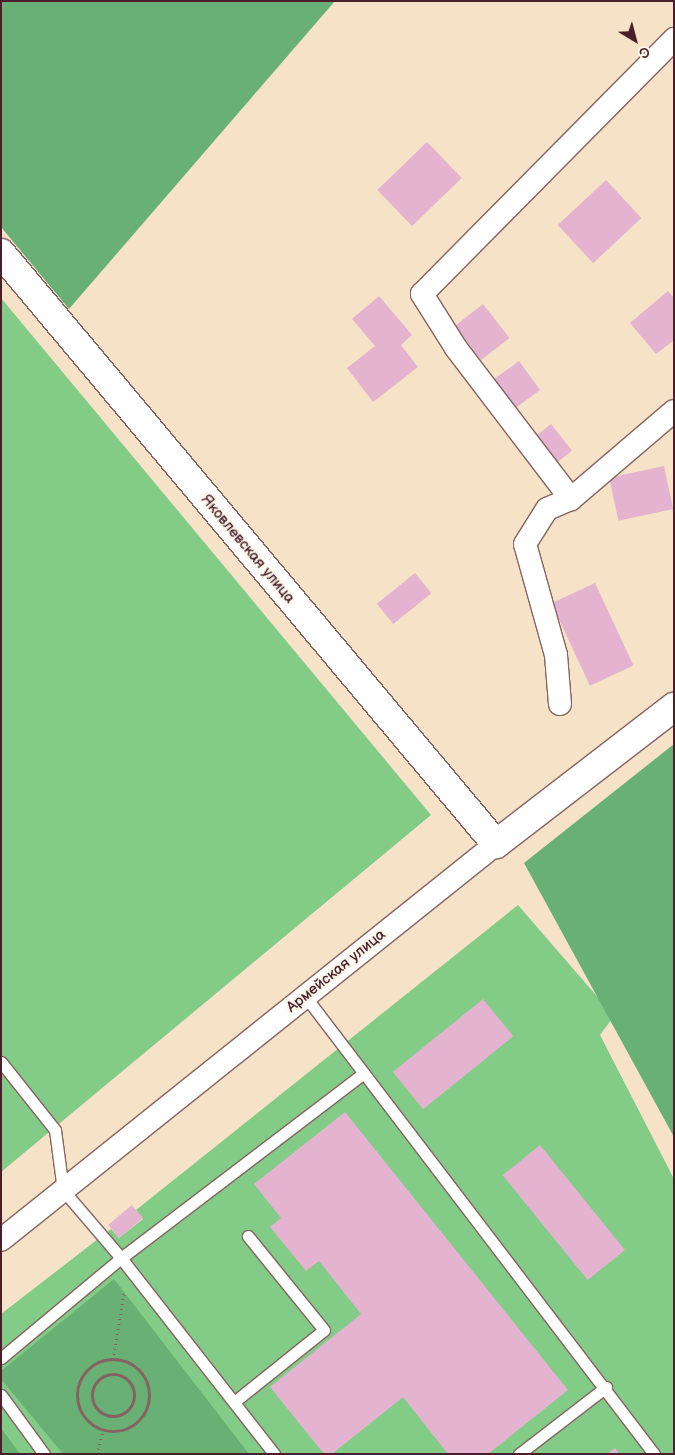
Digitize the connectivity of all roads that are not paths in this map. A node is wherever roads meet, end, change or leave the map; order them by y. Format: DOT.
graph roads {
  1 [pos="674,39"];
  2 [pos="1,253"];
  3 [pos="674,411"];
  4 [pos="571,499"];
  5 [pos="560,704"];
  6 [pos="674,707"];
  7 [pos="496,844"];
  8 [pos="305,996"];
  9 [pos="1,1062"];
  10 [pos="364,1073"];
  11 [pos="62,1190"];
  12 [pos="248,1236"];
  13 [pos="1,1240"];
  14 [pos="121,1258"];
  15 [pos="1,1358"];
  16 [pos="606,1387"];
  17 [pos="1,1394"];
  18 [pos="234,1402"];
  19 [pos="44,1454"];
  20 [pos="274,1454"];
  21 [pos="519,1454"];
  22 [pos="654,1454"];
  1 -- 4 [label="street"];
  2 -- 7 [label="street, Яковлевская улица"];
  3 -- 4 [label="street"];
  4 -- 5 [label="street"];
  6 -- 7 [label="street, Армейская улица"];
  7 -- 8 [label="street, Армейская улица"];
  8 -- 10 [label="lane"];
  8 -- 11 [label="street, Армейская улица"];
  9 -- 11 [label="lane"];
  10 -- 14 [label="lane"];
  10 -- 16 [label="lane"];
  11 -- 13 [label="street, Армейская улица"];
  11 -- 14 [label="lane"];
  12 -- 18 [label="lane"];
  14 -- 15 [label="lane"];
  14 -- 18 [label="lane"];
  16 -- 21 [label="lane"];
  16 -- 22 [label="lane"];
  17 -- 19 [label="lane"];
  18 -- 20 [label="lane"];
}
